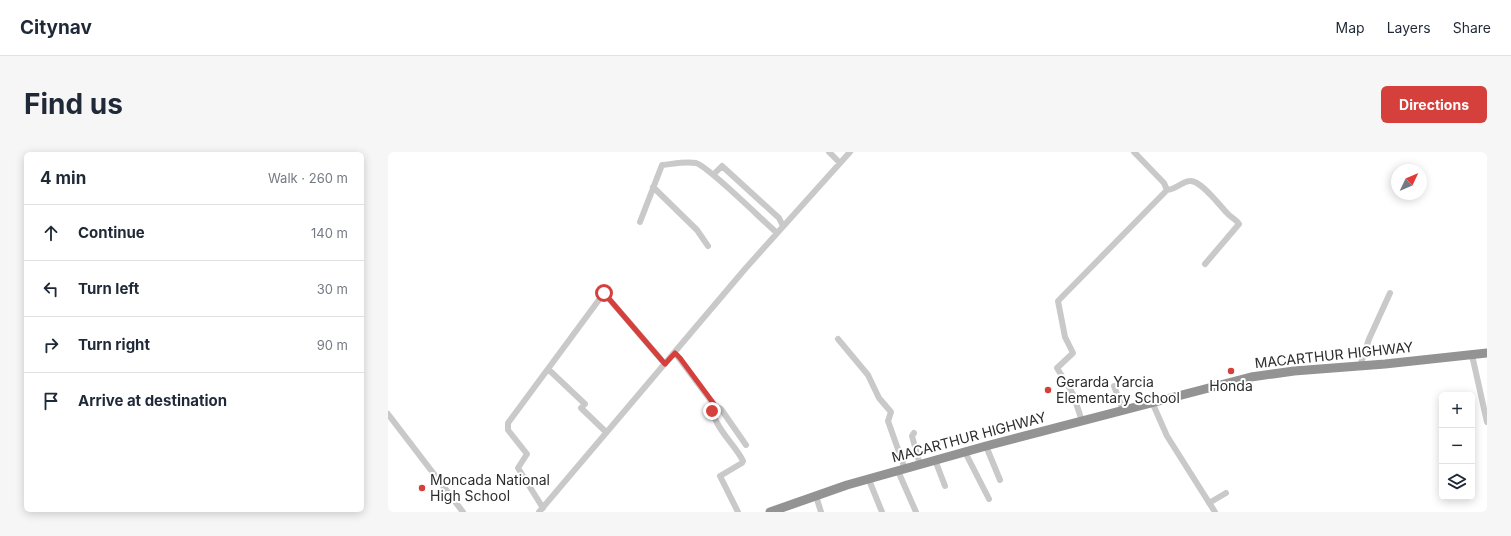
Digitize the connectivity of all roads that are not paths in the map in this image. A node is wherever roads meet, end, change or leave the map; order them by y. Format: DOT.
graph roads {
  1 [pos="829,152"];
  2 [pos="850,152"];
  3 [pos="1134,152"];
  4 [pos="840,163"];
  5 [pos="713,175"];
  6 [pos="653,187"];
  7 [pos="1167,190"];
  8 [pos="640,222"];
  9 [pos="783,226"];
  10 [pos="777,233"];
  11 [pos="708,246"];
  12 [pos="1206,264"];
  13 [pos="1390,293"];
  14 [pos="838,339"];
  15 [pos="675,353"];
  16 [pos="1487,353"];
  17 [pos="1472,355"];
  18 [pos="665,364"];
  19 [pos="1360,366"];
  20 [pos="548,369"];
  21 [pos="1114,386"];
  22 [pos="1152,402"];
  23 [pos="714,404"];
  24 [pos="1123,410"];
  25 [pos="388,414"];
  26 [pos="1082,421"];
  27 [pos="1487,422"];
  28 [pos="606,432"];
  29 [pos="914,433"];
  30 [pos="746,445"];
  31 [pos="986,446"];
  32 [pos="965,452"];
  33 [pos="935,460"];
  34 [pos="920,465"];
  35 [pos="901,470"];
  36 [pos="869,480"];
  37 [pos="1000,480"];
  38 [pos="945,486"];
  39 [pos="1226,493"];
  40 [pos="816,496"];
  41 [pos="990,499"];
  42 [pos="1209,502"];
  43 [pos="541,510"];
  44 [pos="463,512"];
  45 [pos="738,512"];
  46 [pos="770,512"];
  47 [pos="821,512"];
  48 [pos="882,512"];
  49 [pos="916,512"];
  50 [pos="1215,512"];
  1 -- 4 [label="street"];
  2 -- 4 [label="street"];
  3 -- 7 [label="street"];
  4 -- 9 [label="street"];
  5 -- 6 [label="street"];
  5 -- 9 [label="street"];
  5 -- 10 [label="street"];
  6 -- 8 [label="street"];
  6 -- 11 [label="street"];
  7 -- 12 [label="street"];
  7 -- 26 [label="street"];
  9 -- 10 [label="street"];
  10 -- 15 [label="street"];
  13 -- 19 [label="street"];
  14 -- 35 [label="street"];
  15 -- 18 [label="street"];
  15 -- 23 [label="street"];
  16 -- 17 [label="highway, MACARTHUR HIGHWAY"];
  17 -- 19 [label="highway, MACARTHUR HIGHWAY"];
  17 -- 27 [label="street"];
  18 -- 20 [label="street"];
  18 -- 28 [label="street"];
  19 -- 22 [label="highway, MACARTHUR HIGHWAY"];
  20 -- 28 [label="street"];
  20 -- 43 [label="street"];
  21 -- 24 [label="street"];
  22 -- 24 [label="highway, MACARTHUR HIGHWAY"];
  22 -- 42 [label="street"];
  23 -- 30 [label="street"];
  23 -- 45 [label="street"];
  24 -- 26 [label="highway, MACARTHUR HIGHWAY"];
  25 -- 44 [label="street"];
  26 -- 31 [label="highway, MACARTHUR HIGHWAY"];
  28 -- 43 [label="street"];
  29 -- 34 [label="street"];
  31 -- 32 [label="highway, MACARTHUR HIGHWAY"];
  31 -- 37 [label="street"];
  32 -- 33 [label="highway, MACARTHUR HIGHWAY"];
  32 -- 41 [label="street"];
  33 -- 34 [label="highway, MACARTHUR HIGHWAY"];
  33 -- 38 [label="street"];
  34 -- 35 [label="highway, MACARTHUR HIGHWAY"];
  35 -- 36 [label="highway, MACARTHUR HIGHWAY"];
  35 -- 49 [label="street"];
  36 -- 40 [label="highway, MACARTHUR HIGHWAY"];
  36 -- 48 [label="street"];
  39 -- 42 [label="street"];
  40 -- 46 [label="highway, MACARTHUR HIGHWAY"];
  40 -- 47 [label="street"];
  42 -- 50 [label="street"];
}
